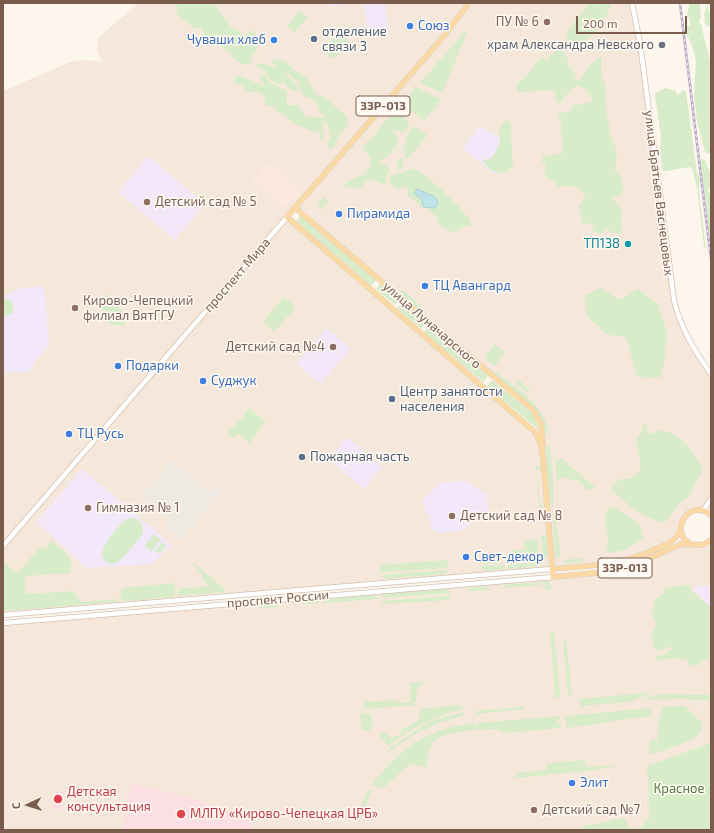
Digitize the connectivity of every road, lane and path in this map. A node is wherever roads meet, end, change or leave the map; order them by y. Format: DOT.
graph roads {
  1 [pos="469,3"];
  2 [pos="632,3"];
  3 [pos="295,208"];
  4 [pos="287,217"];
  5 [pos="711,374"];
  6 [pos="543,456"];
  7 [pos="711,499"];
  8 [pos="703,511"];
  9 [pos="711,516"];
  10 [pos="680,531"];
  11 [pos="711,540"];
  12 [pos="693,545"];
  13 [pos="3,546"];
  14 [pos="552,569"];
  15 [pos="553,576"];
  16 [pos="3,614"];
  17 [pos="3,623"];
  1 -- 3 [label="main road, проспект Мира / 33Р-013"];
  2 -- 5 [label="main road, улица Братьев Васнецовых"];
  3 -- 4 [label="main road, проспект Мира / 33Р-013"];
  3 -- 6 [label="main road, улица Луначарского"];
  4 -- 6 [label="main road, улица Луначарского"];
  4 -- 13 [label="main road, проспект Мира"];
  6 -- 14 [label="main road, улица Луначарского"];
  7 -- 8 [label="main road"];
  8 -- 9 [label="main road"];
  8 -- 10 [label="main road"];
  10 -- 12 [label="main road"];
  10 -- 14 [label="main road, 33Р-013"];
  11 -- 12 [label="main road"];
  12 -- 15 [label="main road, 33Р-013"];
  14 -- 15 [label="main road, улица Луначарского"];
  14 -- 16 [label="main road, проспект России"];
  15 -- 17 [label="main road, проспект России"];
}
